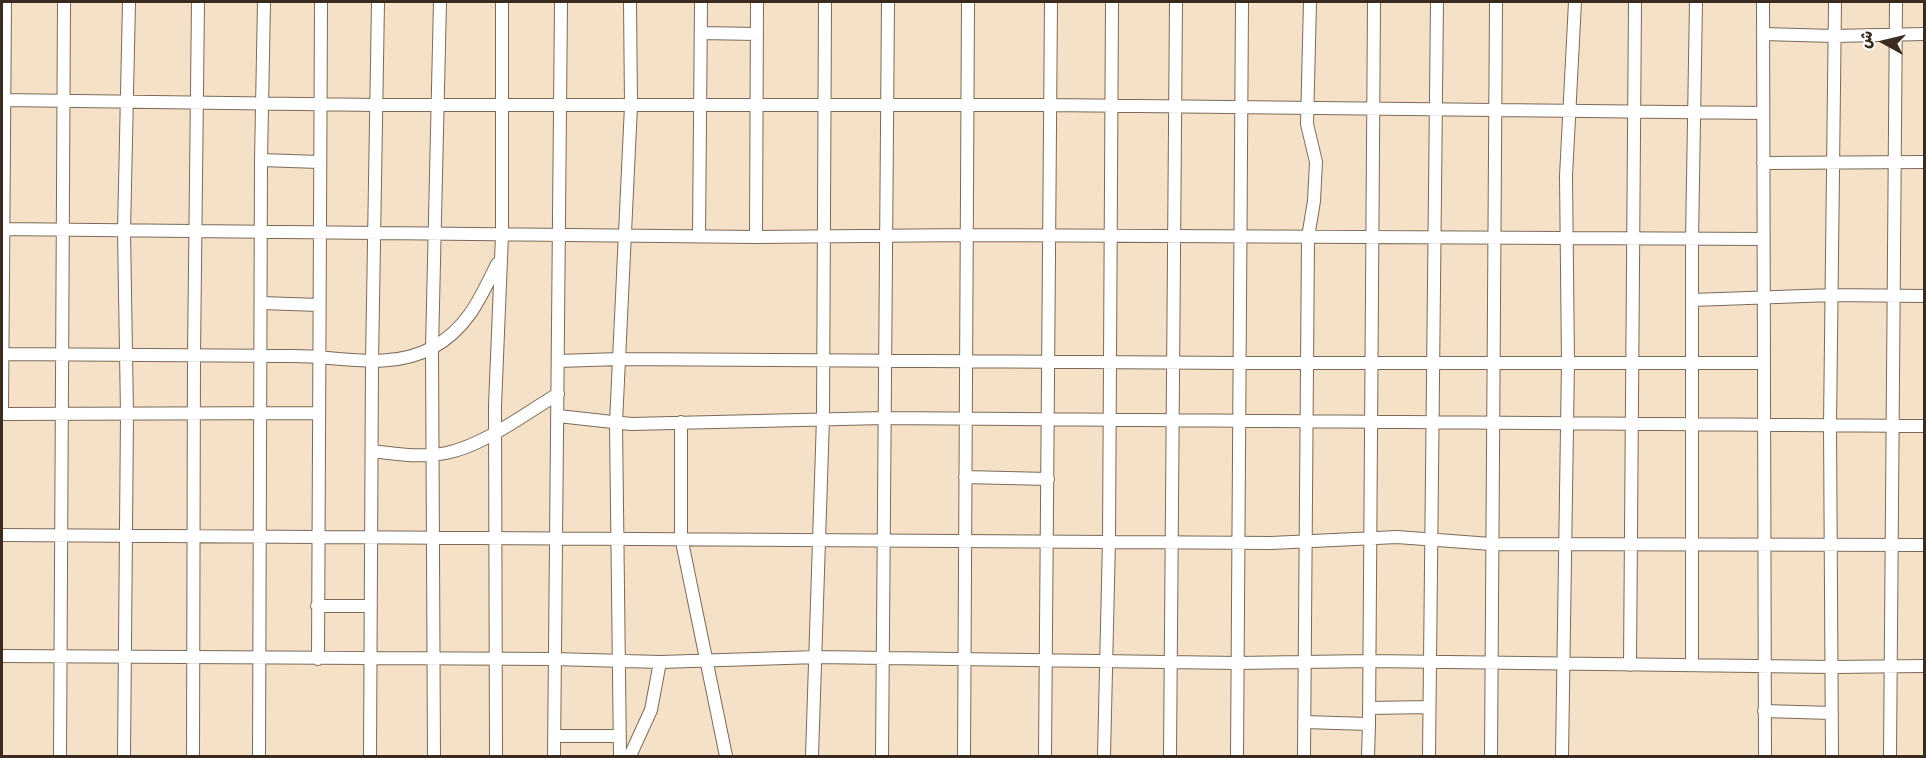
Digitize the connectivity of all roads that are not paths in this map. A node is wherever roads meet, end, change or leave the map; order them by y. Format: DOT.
graph roads {
  1 [pos="5,2"];
  2 [pos="64,2"];
  3 [pos="129,2"];
  4 [pos="198,2"];
  5 [pos="264,2"];
  6 [pos="321,2"];
  7 [pos="378,2"];
  8 [pos="440,2"];
  9 [pos="502,2"];
  10 [pos="561,2"];
  11 [pos="630,2"];
  12 [pos="701,2"];
  13 [pos="757,2"];
  14 [pos="825,2"];
  15 [pos="888,2"];
  16 [pos="968,2"];
  17 [pos="1052,2"];
  18 [pos="1112,2"];
  19 [pos="1176,2"];
  20 [pos="1242,2"];
  21 [pos="1310,2"];
  22 [pos="1374,2"];
  23 [pos="1437,2"];
  24 [pos="1496,2"];
  25 [pos="1575,2"];
  26 [pos="1635,2"];
  27 [pos="1696,2"];
  28 [pos="1763,2"];
  29 [pos="1835,2"];
  30 [pos="1896,2"];
  31 [pos="701,33"];
  32 [pos="757,34"];
  33 [pos="1763,34"];
  34 [pos="1924,34"];
  35 [pos="1896,35"];
  36 [pos="1834,36"];
  37 [pos="3,100"];
  38 [pos="65,103"];
  39 [pos="129,103"];
  40 [pos="264,103"];
  41 [pos="196,104"];
  42 [pos="320,105"];
  43 [pos="377,105"];
  44 [pos="438,105"];
  45 [pos="502,105"];
  46 [pos="559,105"];
  47 [pos="886,105"];
  48 [pos="968,105"];
  49 [pos="1050,105"];
  50 [pos="631,106"];
  51 [pos="701,106"];
  52 [pos="757,106"];
  53 [pos="825,106"];
  54 [pos="1112,107"];
  55 [pos="1177,107"];
  56 [pos="1240,108"];
  57 [pos="1306,108"];
  58 [pos="1495,109"];
  59 [pos="1373,110"];
  60 [pos="1569,110"];
  61 [pos="1634,110"];
  62 [pos="1435,111"];
  63 [pos="1695,112"];
  64 [pos="1763,113"];
  65 [pos="261,160"];
  66 [pos="319,162"];
  67 [pos="1834,162"];
  68 [pos="1894,162"];
  69 [pos="1924,162"];
  70 [pos="1763,163"];
  71 [pos="2,229"];
  72 [pos="261,230"];
  73 [pos="64,231"];
  74 [pos="124,231"];
  75 [pos="196,231"];
  76 [pos="319,233"];
  77 [pos="374,234"];
  78 [pos="436,235"];
  79 [pos="502,235"];
  80 [pos="558,235"];
  81 [pos="886,235"];
  82 [pos="968,235"];
  83 [pos="1049,235"];
  84 [pos="1176,235"];
  85 [pos="627,236"];
  86 [pos="699,236"];
  87 [pos="824,236"];
  88 [pos="1111,236"];
  89 [pos="756,237"];
  90 [pos="1240,237"];
  91 [pos="1308,237"];
  92 [pos="1372,237"];
  93 [pos="1435,238"];
  94 [pos="1496,239"];
  95 [pos="1568,239"];
  96 [pos="1763,239"];
  97 [pos="1633,240"];
  98 [pos="1692,240"];
  99 [pos="499,260"];
  100 [pos="1833,295"];
  101 [pos="1892,295"];
  102 [pos="1924,296"];
  103 [pos="1763,298"];
  104 [pos="1692,300"];
  105 [pos="261,303"];
  106 [pos="319,305"];
  107 [pos="432,348"];
  108 [pos="2,354"];
  109 [pos="62,355"];
  110 [pos="126,355"];
  111 [pos="194,356"];
  112 [pos="261,356"];
  113 [pos="319,356"];
  114 [pos="620,359"];
  115 [pos="966,359"];
  116 [pos="823,360"];
  117 [pos="884,360"];
  118 [pos="1048,360"];
  119 [pos="558,361"];
  120 [pos="1111,361"];
  121 [pos="372,362"];
  122 [pos="1174,362"];
  123 [pos="1568,362"];
  124 [pos="1239,363"];
  125 [pos="1307,363"];
  126 [pos="1373,363"];
  127 [pos="1494,363"];
  128 [pos="1632,363"];
  129 [pos="1692,363"];
  130 [pos="1764,363"];
  131 [pos="1433,364"];
  132 [pos="558,394"];
  133 [pos="2,412"];
  134 [pos="318,412"];
  135 [pos="261,413"];
  136 [pos="62,414"];
  137 [pos="127,414"];
  138 [pos="194,414"];
  139 [pos="558,416"];
  140 [pos="823,418"];
  141 [pos="884,418"];
  142 [pos="1047,419"];
  143 [pos="966,420"];
  144 [pos="1110,420"];
  145 [pos="1173,421"];
  146 [pos="1305,421"];
  147 [pos="1372,421"];
  148 [pos="681,422"];
  149 [pos="1238,422"];
  150 [pos="1692,422"];
  151 [pos="616,423"];
  152 [pos="1432,423"];
  153 [pos="1494,423"];
  154 [pos="1631,423"];
  155 [pos="1764,423"];
  156 [pos="1567,424"];
  157 [pos="1830,425"];
  158 [pos="1891,426"];
  159 [pos="1924,426"];
  160 [pos="495,431"];
  161 [pos="372,451"];
  162 [pos="434,455"];
  163 [pos="965,477"];
  164 [pos="1048,479"];
  165 [pos="2,535"];
  166 [pos="62,536"];
  167 [pos="193,536"];
  168 [pos="259,536"];
  169 [pos="126,537"];
  170 [pos="317,537"];
  171 [pos="681,537"];
  172 [pos="371,538"];
  173 [pos="435,538"];
  174 [pos="496,538"];
  175 [pos="556,538"];
  176 [pos="1371,538"];
  177 [pos="617,539"];
  178 [pos="820,540"];
  179 [pos="884,540"];
  180 [pos="966,540"];
  181 [pos="1049,540"];
  182 [pos="1109,540"];
  183 [pos="1173,541"];
  184 [pos="1429,541"];
  185 [pos="1305,542"];
  186 [pos="1237,543"];
  187 [pos="1566,543"];
  188 [pos="1630,543"];
  189 [pos="1491,544"];
  190 [pos="1692,544"];
  191 [pos="1764,544"];
  192 [pos="1832,545"];
  193 [pos="1892,545"];
  194 [pos="1924,545"];
  195 [pos="317,606"];
  196 [pos="371,606"];
  197 [pos="61,655"];
  198 [pos="2,656"];
  199 [pos="126,656"];
  200 [pos="193,657"];
  201 [pos="259,657"];
  202 [pos="817,657"];
  203 [pos="318,658"];
  204 [pos="434,658"];
  205 [pos="883,658"];
  206 [pos="964,658"];
  207 [pos="370,659"];
  208 [pos="496,659"];
  209 [pos="554,659"];
  210 [pos="1047,659"];
  211 [pos="1107,661"];
  212 [pos="1370,661"];
  213 [pos="620,662"];
  214 [pos="660,662"];
  215 [pos="705,662"];
  216 [pos="1172,662"];
  217 [pos="1430,662"];
  218 [pos="1491,662"];
  219 [pos="1238,663"];
  220 [pos="1304,663"];
  221 [pos="1563,664"];
  222 [pos="1630,665"];
  223 [pos="1692,665"];
  224 [pos="1764,665"];
  225 [pos="1891,665"];
  226 [pos="1924,666"];
  227 [pos="1832,667"];
  228 [pos="1429,707"];
  229 [pos="1369,708"];
  230 [pos="1764,711"];
  231 [pos="1832,713"];
  232 [pos="1304,722"];
  233 [pos="1369,724"];
  234 [pos="554,736"];
  235 [pos="620,736"];
  236 [pos="60,756"];
  237 [pos="124,756"];
  238 [pos="193,756"];
  239 [pos="259,756"];
  240 [pos="370,756"];
  241 [pos="435,756"];
  242 [pos="496,756"];
  243 [pos="554,756"];
  244 [pos="620,756"];
  245 [pos="630,756"];
  246 [pos="726,756"];
  247 [pos="812,756"];
  248 [pos="882,756"];
  249 [pos="964,756"];
  250 [pos="1045,756"];
  251 [pos="1104,756"];
  252 [pos="1170,756"];
  253 [pos="1237,756"];
  254 [pos="1304,756"];
  255 [pos="1368,756"];
  256 [pos="1429,756"];
  257 [pos="1491,756"];
  258 [pos="1562,756"];
  259 [pos="1765,756"];
  260 [pos="1832,756"];
  261 [pos="1890,756"];
  1 -- 37 [label="street"];
  2 -- 38 [label="street"];
  3 -- 39 [label="street"];
  4 -- 41 [label="street"];
  5 -- 40 [label="street"];
  6 -- 42 [label="street"];
  7 -- 43 [label="street"];
  8 -- 44 [label="street"];
  9 -- 45 [label="street"];
  10 -- 46 [label="street"];
  11 -- 50 [label="street"];
  12 -- 31 [label="street"];
  13 -- 32 [label="street"];
  14 -- 53 [label="street"];
  15 -- 47 [label="street"];
  16 -- 48 [label="street"];
  17 -- 49 [label="street"];
  18 -- 54 [label="street"];
  19 -- 55 [label="street"];
  20 -- 56 [label="street"];
  21 -- 57 [label="street"];
  22 -- 59 [label="street"];
  23 -- 62 [label="street"];
  24 -- 58 [label="street"];
  25 -- 60 [label="street"];
  26 -- 61 [label="street"];
  27 -- 63 [label="street"];
  28 -- 33 [label="street"];
  29 -- 36 [label="street"];
  30 -- 35 [label="street"];
  31 -- 32 [label="street"];
  31 -- 51 [label="street"];
  32 -- 52 [label="street"];
  33 -- 36 [label="street"];
  33 -- 64 [label="street"];
  34 -- 35 [label="street"];
  35 -- 36 [label="street"];
  35 -- 68 [label="street"];
  36 -- 67 [label="street"];
  37 -- 38 [label="street"];
  37 -- 71 [label="street"];
  38 -- 39 [label="street"];
  38 -- 73 [label="street"];
  39 -- 41 [label="street"];
  39 -- 74 [label="street"];
  40 -- 41 [label="street"];
  40 -- 42 [label="street"];
  40 -- 65 [label="street"];
  41 -- 75 [label="street"];
  42 -- 43 [label="street"];
  42 -- 66 [label="street"];
  43 -- 44 [label="street"];
  43 -- 77 [label="street"];
  44 -- 45 [label="street"];
  44 -- 78 [label="street"];
  45 -- 46 [label="street"];
  45 -- 79 [label="street"];
  46 -- 50 [label="street"];
  46 -- 80 [label="street"];
  47 -- 48 [label="street"];
  47 -- 53 [label="street"];
  47 -- 81 [label="street"];
  48 -- 49 [label="street"];
  48 -- 82 [label="street"];
  49 -- 54 [label="street"];
  49 -- 83 [label="street"];
  50 -- 51 [label="street"];
  50 -- 85 [label="street"];
  51 -- 52 [label="street"];
  51 -- 86 [label="street"];
  52 -- 53 [label="street"];
  52 -- 89 [label="street"];
  53 -- 87 [label="street"];
  54 -- 55 [label="street"];
  54 -- 88 [label="street"];
  55 -- 56 [label="street"];
  55 -- 84 [label="street"];
  56 -- 57 [label="street"];
  56 -- 90 [label="street"];
  57 -- 59 [label="street"];
  57 -- 91 [label="street"];
  58 -- 60 [label="street"];
  58 -- 62 [label="street"];
  58 -- 94 [label="street"];
  59 -- 62 [label="street"];
  59 -- 92 [label="street"];
  60 -- 61 [label="street"];
  60 -- 95 [label="street"];
  61 -- 63 [label="street"];
  61 -- 97 [label="street"];
  62 -- 93 [label="street"];
  63 -- 64 [label="street"];
  63 -- 98 [label="street"];
  64 -- 70 [label="street"];
  65 -- 66 [label="street"];
  65 -- 72 [label="street"];
  66 -- 76 [label="street"];
  67 -- 68 [label="street"];
  67 -- 70 [label="street"];
  67 -- 100 [label="street"];
  68 -- 69 [label="street"];
  68 -- 101 [label="street"];
  70 -- 96 [label="street"];
  71 -- 73 [label="street"];
  71 -- 108 [label="street"];
  72 -- 75 [label="street"];
  72 -- 76 [label="street"];
  72 -- 105 [label="street"];
  73 -- 74 [label="street"];
  73 -- 109 [label="street"];
  74 -- 75 [label="street"];
  74 -- 110 [label="street"];
  75 -- 111 [label="street"];
  76 -- 77 [label="street"];
  76 -- 106 [label="street"];
  77 -- 78 [label="street"];
  77 -- 121 [label="street"];
  78 -- 79 [label="street"];
  78 -- 107 [label="street"];
  79 -- 80 [label="street"];
  79 -- 99 [label="street"];
  80 -- 85 [label="street"];
  80 -- 119 [label="street"];
  81 -- 82 [label="street"];
  81 -- 87 [label="street"];
  81 -- 117 [label="street"];
  82 -- 83 [label="street"];
  82 -- 115 [label="street"];
  83 -- 88 [label="street"];
  83 -- 118 [label="street"];
  84 -- 88 [label="street"];
  84 -- 90 [label="street"];
  84 -- 122 [label="street"];
  85 -- 86 [label="street"];
  85 -- 114 [label="street"];
  86 -- 89 [label="street"];
  87 -- 89 [label="street"];
  87 -- 116 [label="street"];
  88 -- 120 [label="street"];
  90 -- 91 [label="street"];
  90 -- 124 [label="street"];
  91 -- 92 [label="street"];
  91 -- 125 [label="street"];
  92 -- 93 [label="street"];
  92 -- 126 [label="street"];
  93 -- 94 [label="street"];
  93 -- 131 [label="street"];
  94 -- 95 [label="street"];
  94 -- 127 [label="street"];
  95 -- 97 [label="street"];
  95 -- 123 [label="street"];
  96 -- 98 [label="street"];
  96 -- 103 [label="street"];
  97 -- 98 [label="street"];
  97 -- 128 [label="street"];
  98 -- 104 [label="street"];
  99 -- 107 [label="street"];
  99 -- 160 [label="street"];
  100 -- 101 [label="street"];
  100 -- 103 [label="street"];
  100 -- 157 [label="street"];
  101 -- 102 [label="street"];
  101 -- 158 [label="street"];
  103 -- 104 [label="street"];
  103 -- 130 [label="street"];
  104 -- 129 [label="street"];
  105 -- 106 [label="street"];
  105 -- 112 [label="street"];
  106 -- 113 [label="street"];
  107 -- 121 [label="street"];
  107 -- 162 [label="street"];
  108 -- 109 [label="street"];
  108 -- 133 [label="street"];
  109 -- 110 [label="street"];
  109 -- 136 [label="street"];
  110 -- 111 [label="street"];
  110 -- 137 [label="street"];
  111 -- 112 [label="street"];
  111 -- 138 [label="street"];
  112 -- 113 [label="street"];
  112 -- 135 [label="street"];
  113 -- 121 [label="street"];
  113 -- 134 [label="street"];
  114 -- 116 [label="street"];
  114 -- 119 [label="street"];
  114 -- 151 [label="street"];
  115 -- 117 [label="street"];
  115 -- 118 [label="street"];
  115 -- 143 [label="street"];
  116 -- 117 [label="street"];
  116 -- 140 [label="street"];
  117 -- 141 [label="street"];
  118 -- 120 [label="street"];
  118 -- 142 [label="street"];
  119 -- 132 [label="street"];
  120 -- 122 [label="street"];
  120 -- 144 [label="street"];
  121 -- 161 [label="street"];
  122 -- 124 [label="street"];
  122 -- 145 [label="street"];
  123 -- 127 [label="street"];
  123 -- 128 [label="street"];
  123 -- 156 [label="street"];
  124 -- 125 [label="street"];
  124 -- 149 [label="street"];
  125 -- 126 [label="street"];
  125 -- 146 [label="street"];
  126 -- 131 [label="street"];
  126 -- 147 [label="street"];
  127 -- 131 [label="street"];
  127 -- 153 [label="street"];
  128 -- 129 [label="street"];
  128 -- 154 [label="street"];
  129 -- 130 [label="street"];
  129 -- 150 [label="street"];
  130 -- 155 [label="street"];
  131 -- 152 [label="street"];
  132 -- 139 [label="street"];
  132 -- 160 [label="street"];
  133 -- 136 [label="street"];
  134 -- 135 [label="street"];
  134 -- 170 [label="street"];
  135 -- 138 [label="street"];
  135 -- 168 [label="street"];
  136 -- 137 [label="street"];
  136 -- 166 [label="street"];
  137 -- 138 [label="street"];
  137 -- 169 [label="street"];
  138 -- 167 [label="street"];
  139 -- 151 [label="street"];
  139 -- 175 [label="street"];
  140 -- 141 [label="street"];
  140 -- 148 [label="street"];
  140 -- 178 [label="street"];
  141 -- 143 [label="street"];
  141 -- 179 [label="street"];
  142 -- 143 [label="street"];
  142 -- 144 [label="street"];
  142 -- 164 [label="street"];
  143 -- 163 [label="street"];
  144 -- 145 [label="street"];
  144 -- 182 [label="street"];
  145 -- 149 [label="street"];
  145 -- 183 [label="street"];
  146 -- 147 [label="street"];
  146 -- 149 [label="street"];
  146 -- 185 [label="street"];
  147 -- 152 [label="street"];
  147 -- 176 [label="street"];
  148 -- 151 [label="street"];
  148 -- 171 [label="street"];
  149 -- 186 [label="street"];
  150 -- 154 [label="street"];
  150 -- 155 [label="street"];
  150 -- 190 [label="street"];
  151 -- 177 [label="street"];
  152 -- 153 [label="street"];
  152 -- 184 [label="street"];
  153 -- 156 [label="street"];
  153 -- 189 [label="street"];
  154 -- 156 [label="street"];
  154 -- 188 [label="street"];
  155 -- 157 [label="street"];
  155 -- 191 [label="street"];
  156 -- 187 [label="street"];
  157 -- 158 [label="street"];
  157 -- 192 [label="street"];
  158 -- 159 [label="street"];
  158 -- 193 [label="street"];
  160 -- 162 [label="street"];
  160 -- 174 [label="street"];
  161 -- 162 [label="street"];
  161 -- 172 [label="street"];
  162 -- 173 [label="street"];
  163 -- 164 [label="street"];
  163 -- 180 [label="street"];
  164 -- 181 [label="street"];
  165 -- 166 [label="street"];
  166 -- 169 [label="street"];
  166 -- 197 [label="street"];
  167 -- 168 [label="street"];
  167 -- 169 [label="street"];
  167 -- 200 [label="street"];
  168 -- 170 [label="street"];
  168 -- 201 [label="street"];
  169 -- 199 [label="street"];
  170 -- 172 [label="street"];
  170 -- 195 [label="street"];
  171 -- 177 [label="street"];
  171 -- 178 [label="street"];
  171 -- 215 [label="street"];
  172 -- 173 [label="street"];
  172 -- 196 [label="street"];
  173 -- 174 [label="street"];
  173 -- 204 [label="street"];
  174 -- 175 [label="street"];
  174 -- 208 [label="street"];
  175 -- 177 [label="street"];
  175 -- 209 [label="street"];
  176 -- 184 [label="street"];
  176 -- 185 [label="street"];
  176 -- 212 [label="street"];
  177 -- 213 [label="street"];
  178 -- 179 [label="street"];
  178 -- 202 [label="street"];
  179 -- 180 [label="street"];
  179 -- 205 [label="street"];
  180 -- 181 [label="street"];
  180 -- 206 [label="street"];
  181 -- 182 [label="street"];
  181 -- 210 [label="street"];
  182 -- 183 [label="street"];
  182 -- 211 [label="street"];
  183 -- 186 [label="street"];
  183 -- 216 [label="street"];
  184 -- 189 [label="street"];
  184 -- 217 [label="street"];
  185 -- 186 [label="street"];
  185 -- 220 [label="street"];
  186 -- 219 [label="street"];
  187 -- 188 [label="street"];
  187 -- 189 [label="street"];
  187 -- 221 [label="street"];
  188 -- 190 [label="street"];
  188 -- 222 [label="street"];
  189 -- 218 [label="street"];
  190 -- 191 [label="street"];
  190 -- 223 [label="street"];
  191 -- 192 [label="street"];
  191 -- 224 [label="street"];
  192 -- 193 [label="street"];
  192 -- 227 [label="street"];
  193 -- 194 [label="street"];
  193 -- 225 [label="street"];
  195 -- 196 [label="street"];
  195 -- 203 [label="street"];
  196 -- 207 [label="street"];
  197 -- 198 [label="street"];
  197 -- 199 [label="street"];
  197 -- 236 [label="street"];
  199 -- 200 [label="street"];
  199 -- 237 [label="street"];
  200 -- 201 [label="street"];
  200 -- 238 [label="street"];
  201 -- 203 [label="street"];
  201 -- 239 [label="street"];
  202 -- 205 [label="street"];
  202 -- 215 [label="street"];
  202 -- 247 [label="street"];
  203 -- 207 [label="street"];
  204 -- 207 [label="street"];
  204 -- 208 [label="street"];
  204 -- 241 [label="street"];
  205 -- 206 [label="street"];
  205 -- 248 [label="street"];
  206 -- 210 [label="street"];
  206 -- 249 [label="street"];
  207 -- 240 [label="street"];
  208 -- 209 [label="street"];
  208 -- 242 [label="street"];
  209 -- 213 [label="street"];
  209 -- 234 [label="street"];
  210 -- 211 [label="street"];
  210 -- 250 [label="street"];
  211 -- 216 [label="street"];
  211 -- 251 [label="street"];
  212 -- 217 [label="street"];
  212 -- 220 [label="street"];
  212 -- 229 [label="street"];
  213 -- 214 [label="street"];
  213 -- 235 [label="street"];
  214 -- 215 [label="street"];
  214 -- 245 [label="street"];
  215 -- 246 [label="street"];
  216 -- 219 [label="street"];
  216 -- 252 [label="street"];
  217 -- 218 [label="street"];
  217 -- 228 [label="street"];
  218 -- 221 [label="street"];
  218 -- 257 [label="street"];
  219 -- 220 [label="street"];
  219 -- 253 [label="street"];
  220 -- 232 [label="street"];
  221 -- 222 [label="street"];
  221 -- 258 [label="street"];
  222 -- 223 [label="street"];
  223 -- 224 [label="street"];
  224 -- 227 [label="street"];
  224 -- 230 [label="street"];
  225 -- 226 [label="street"];
  225 -- 227 [label="street"];
  225 -- 261 [label="street"];
  227 -- 231 [label="street"];
  228 -- 229 [label="street"];
  228 -- 256 [label="street"];
  229 -- 233 [label="street"];
  230 -- 231 [label="street"];
  230 -- 259 [label="street"];
  231 -- 260 [label="street"];
  232 -- 233 [label="street"];
  232 -- 254 [label="street"];
  233 -- 255 [label="street"];
  234 -- 235 [label="street"];
  234 -- 243 [label="street"];
  235 -- 244 [label="street"];
}
